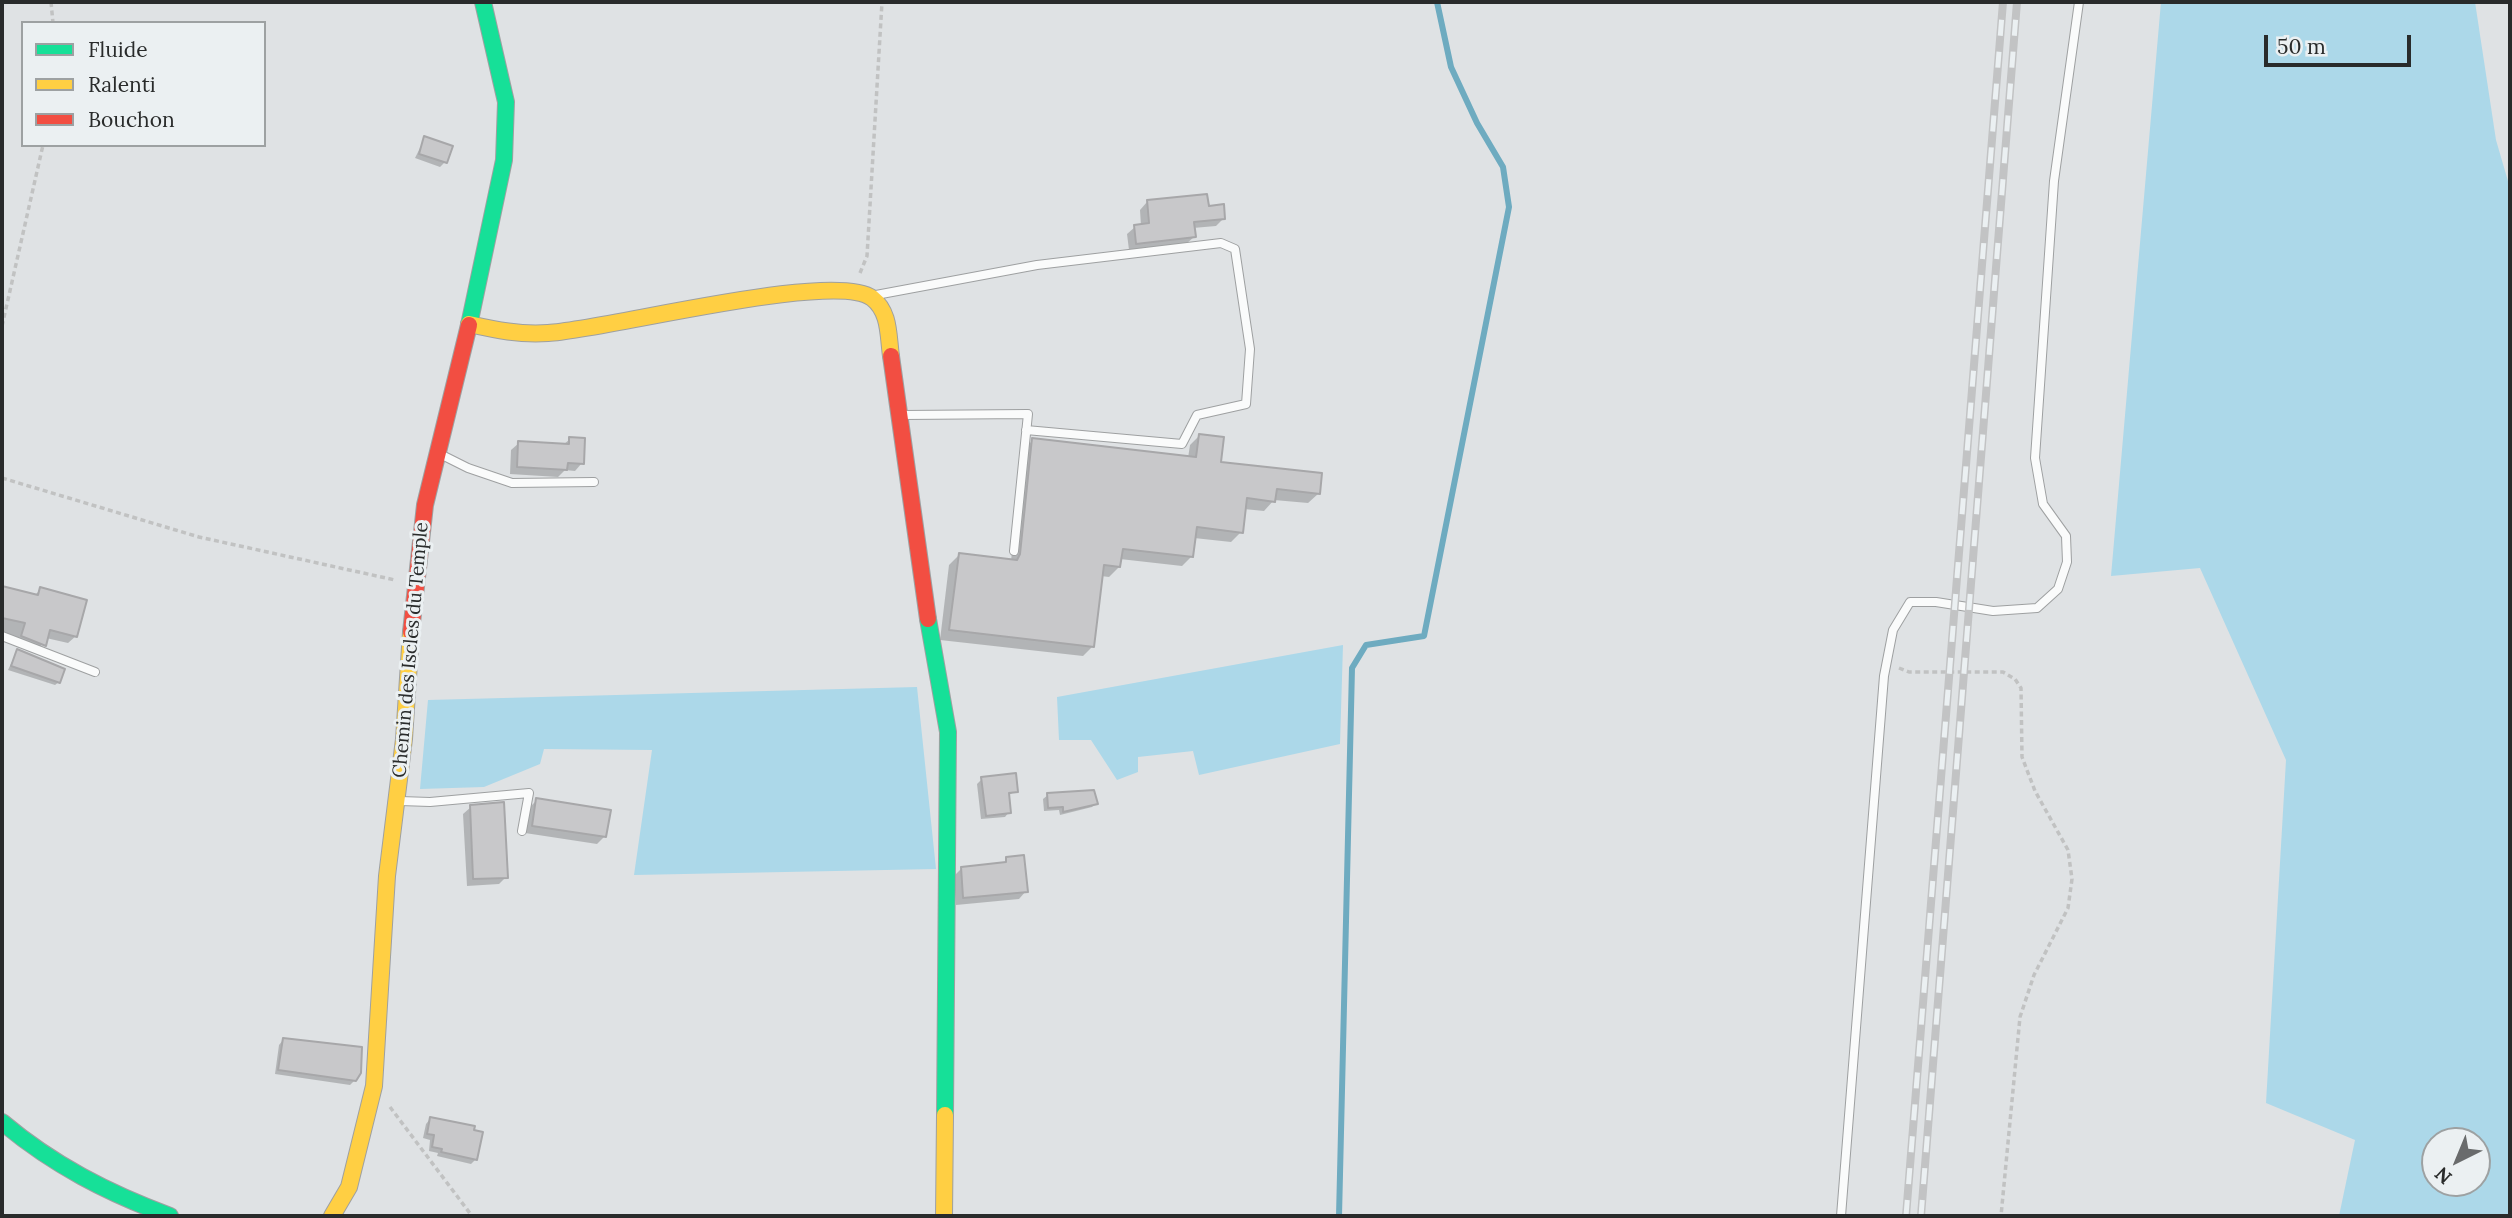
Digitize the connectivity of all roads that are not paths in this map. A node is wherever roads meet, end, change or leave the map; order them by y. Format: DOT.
graph roads {
  1 [pos="483,2"];
  2 [pos="2079,2"];
  3 [pos="870,296"];
  4 [pos="469,324"];
  5 [pos="900,415"];
  6 [pos="1026,430"];
  7 [pos="438,452"];
  8 [pos="594,482"];
  9 [pos="1014,551"];
  10 [pos="2,636"];
  11 [pos="95,672"];
  12 [pos="397,801"];
  13 [pos="522,831"];
  14 [pos="4,1129"];
  15 [pos="170,1216"];
  16 [pos="332,1216"];
  17 [pos="944,1216"];
  18 [pos="1841,1216"];
  1 -- 4 [label="street, Chemin des Iscles du Temple"];
  2 -- 18 [label="lane"];
  3 -- 4 [label="street"];
  3 -- 5 [label="street"];
  3 -- 6 [label="lane"];
  4 -- 7 [label="street, Chemin des Iscles du Temple"];
  5 -- 6 [label="lane"];
  5 -- 17 [label="street"];
  6 -- 9 [label="lane"];
  7 -- 8 [label="lane"];
  7 -- 12 [label="street, Chemin des Iscles du Temple"];
  10 -- 11 [label="lane"];
  12 -- 13 [label="lane"];
  12 -- 16 [label="street, Chemin des Iscles du Temple"];
  14 -- 15 [label="street"];
}
